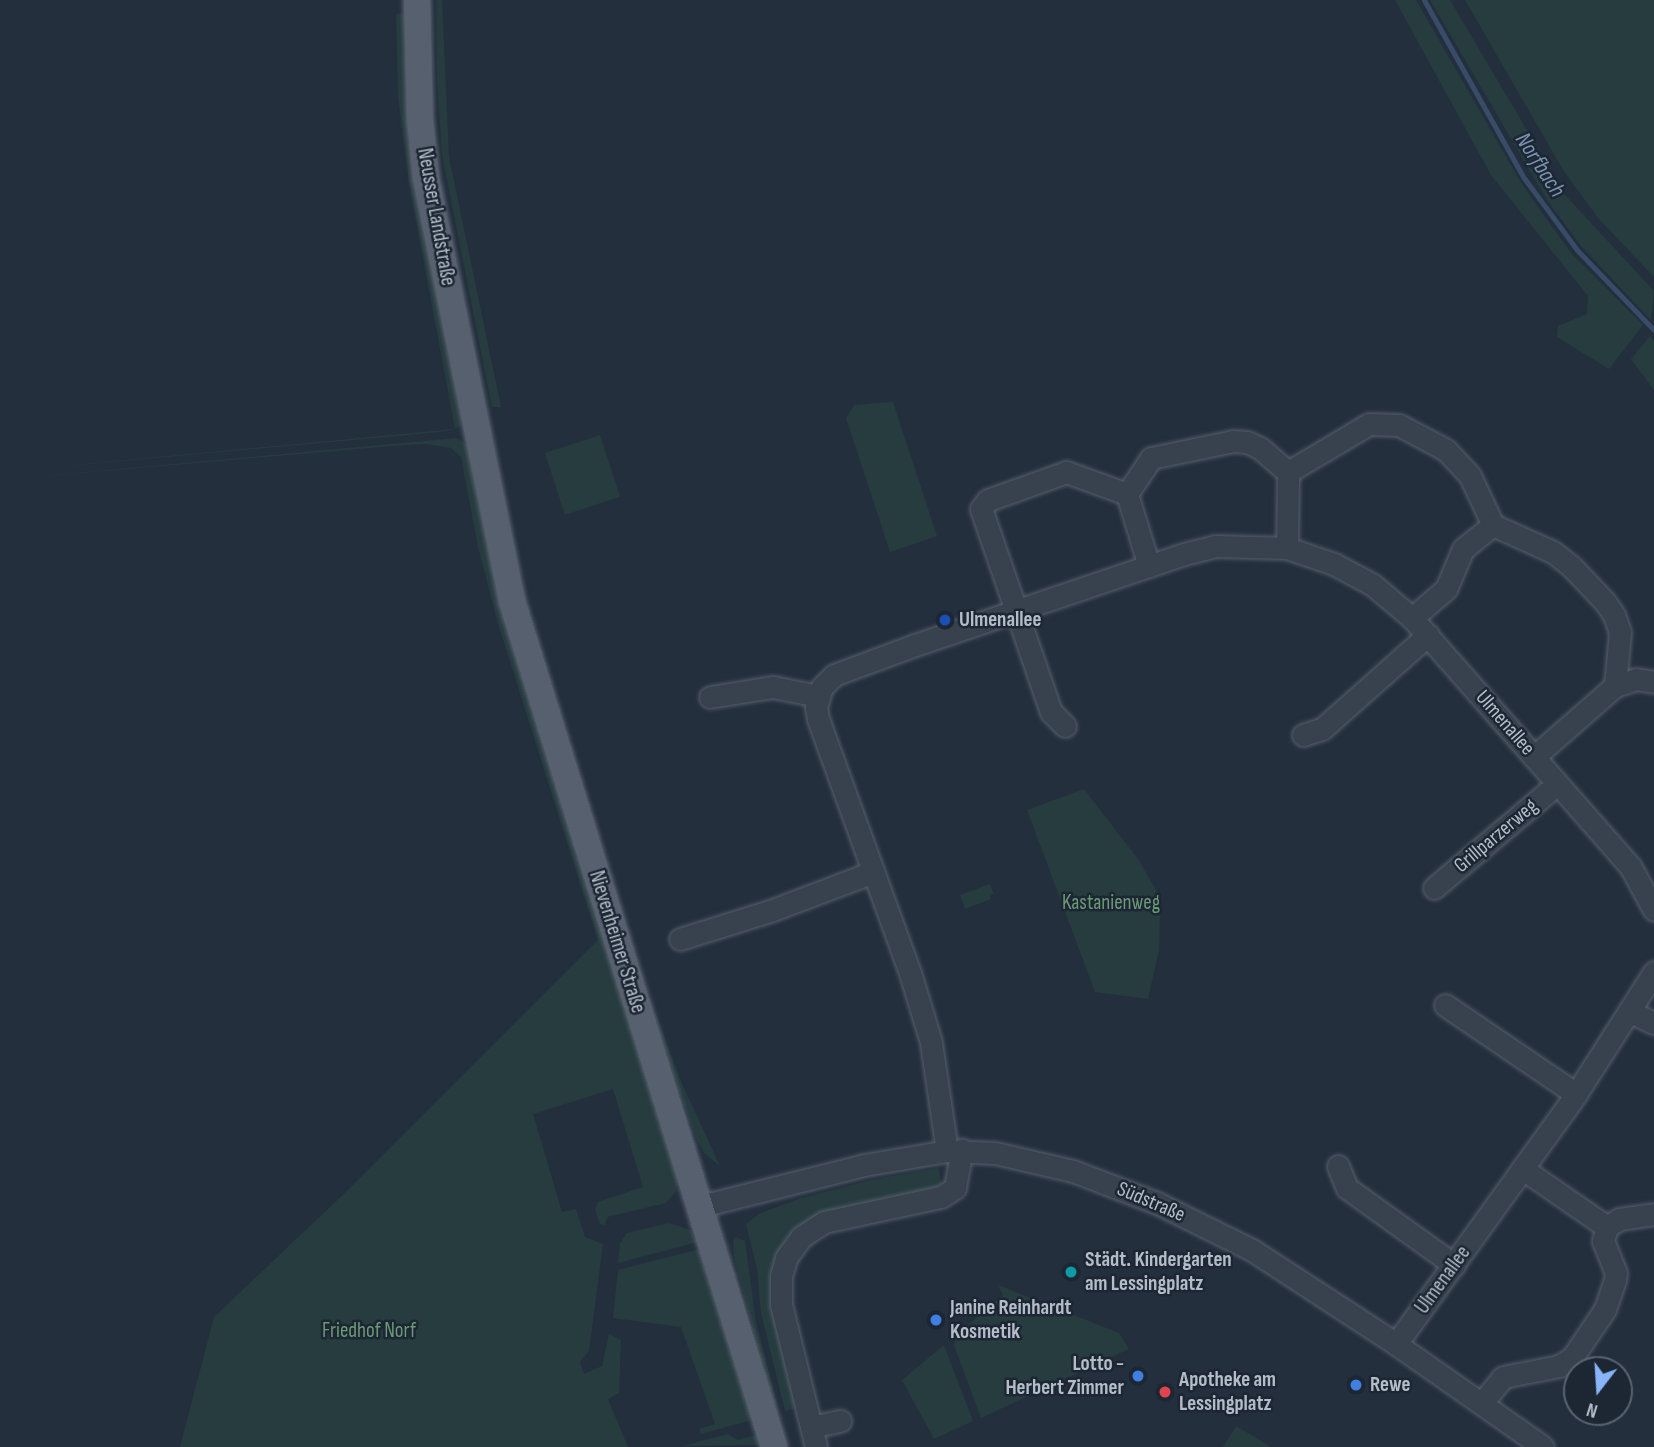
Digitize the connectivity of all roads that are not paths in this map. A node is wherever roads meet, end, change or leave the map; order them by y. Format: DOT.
graph roads {
  1 [pos="416,0"];
  2 [pos="477,432"];
  3 [pos="1288,472"];
  4 [pos="1127,494"];
  5 [pos="1493,525"];
  6 [pos="1287,548"];
  7 [pos="1149,566"];
  8 [pos="1016,613"];
  9 [pos="1412,618"];
  10 [pos="1428,635"];
  11 [pos="1654,682"];
  12 [pos="1615,686"];
  13 [pos="818,696"];
  14 [pos="710,697"];
  15 [pos="1065,726"];
  16 [pos="1303,735"];
  17 [pos="1535,756"];
  18 [pos="1557,783"];
  19 [pos="873,872"];
  20 [pos="1434,888"];
  21 [pos="1652,901"];
  22 [pos="680,939"];
  23 [pos="1654,972"];
  24 [pos="1445,1004"];
  25 [pos="1631,1012"];
  26 [pos="1654,1023"];
  27 [pos="1576,1094"];
  28 [pos="954,1151"];
  29 [pos="1338,1166"];
  30 [pos="1523,1169"];
  31 [pos="701,1206"];
  32 [pos="1654,1214"];
  33 [pos="1607,1227"];
  34 [pos="1454,1265"];
  35 [pos="1396,1344"];
  36 [pos="1482,1403"];
  37 [pos="841,1420"];
  38 [pos="814,1437"];
  39 [pos="774,1447"];
  40 [pos="1543,1447"];
  1 -- 2 [label="main road, Neusser Landstraße"];
  2 -- 31 [label="main road, Nievenheimer Straße"];
  3 -- 4 [label="street"];
  3 -- 5 [label="street"];
  3 -- 6 [label="street"];
  4 -- 7 [label="street"];
  4 -- 8 [label="street"];
  5 -- 9 [label="street"];
  5 -- 12 [label="street"];
  6 -- 7 [label="street, Ulmenallee"];
  6 -- 9 [label="street, Ulmenallee"];
  7 -- 8 [label="street, Ulmenallee"];
  8 -- 13 [label="street, Ulmenallee"];
  8 -- 15 [label="street"];
  9 -- 10 [label="street, Ulmenallee"];
  10 -- 16 [label="street"];
  10 -- 17 [label="street, Ulmenallee"];
  11 -- 12 [label="street"];
  12 -- 17 [label="street"];
  13 -- 14 [label="street"];
  13 -- 19 [label="street"];
  17 -- 18 [label="street, Ulmenallee"];
  18 -- 20 [label="street, Grillparzerweg"];
  18 -- 21 [label="street, Ulmenallee"];
  19 -- 22 [label="street"];
  19 -- 28 [label="street"];
  23 -- 25 [label="street, Ulmenallee"];
  24 -- 27 [label="street"];
  25 -- 26 [label="street"];
  25 -- 27 [label="street, Ulmenallee"];
  27 -- 30 [label="street, Ulmenallee"];
  28 -- 31 [label="street, Südstraße"];
  28 -- 35 [label="street, Südstraße"];
  28 -- 38 [label="street"];
  29 -- 34 [label="street"];
  30 -- 33 [label="street"];
  30 -- 34 [label="street, Ulmenallee"];
  31 -- 39 [label="main road, Nievenheimer Straße"];
  32 -- 33 [label="street"];
  33 -- 36 [label="street"];
  34 -- 35 [label="street, Ulmenallee"];
  35 -- 36 [label="street, Südstraße"];
  36 -- 40 [label="street, Südstraße"];
  37 -- 38 [label="street"];
}
